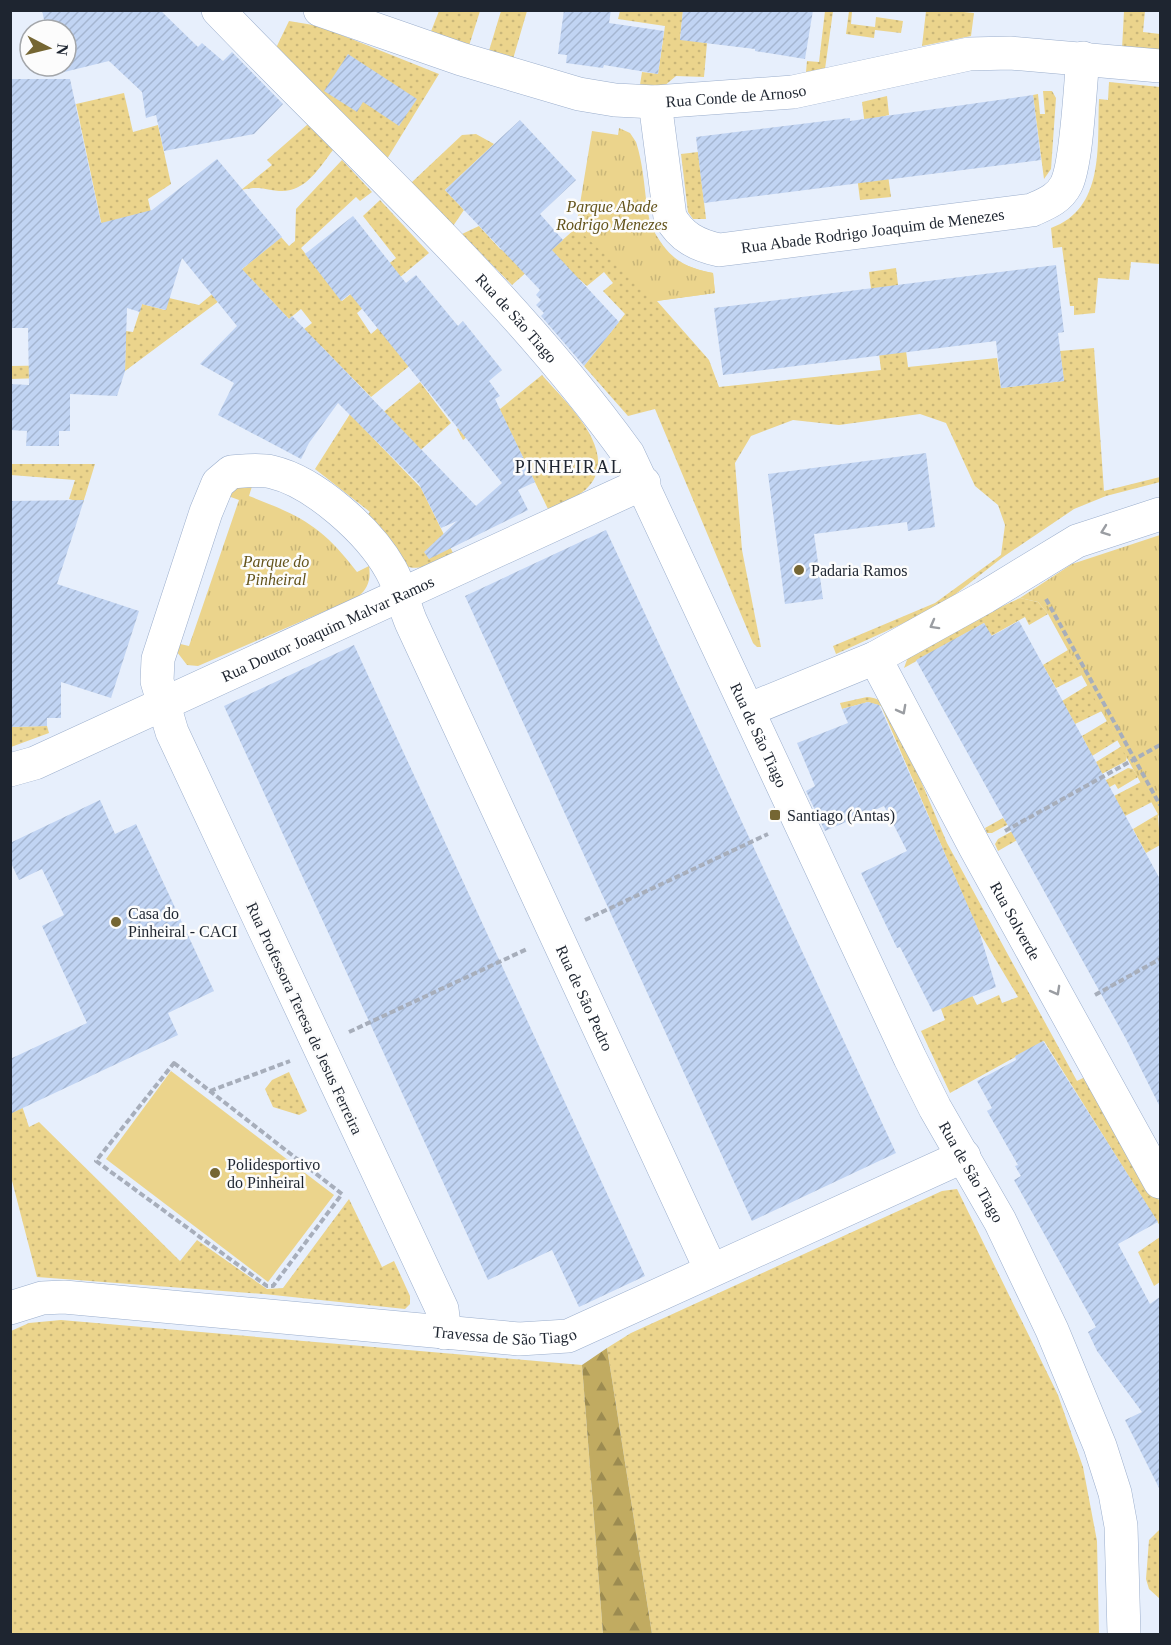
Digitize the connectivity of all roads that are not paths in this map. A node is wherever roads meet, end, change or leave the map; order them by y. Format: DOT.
graph roads {
  1 [pos="320,10"];
  2 [pos="222,12"];
  3 [pos="1083,58"];
  4 [pos="1161,66"];
  5 [pos="655,102"];
  6 [pos="644,483"];
  7 [pos="1161,513"];
  8 [pos="401,594"];
  9 [pos="875,658"];
  10 [pos="163,704"];
  11 [pos="748,710"];
  12 [pos="10,770"];
  13 [pos="964,1156"];
  14 [pos="1161,1182"];
  15 [pos="711,1270"];
  16 [pos="10,1308"];
  17 [pos="445,1333"];
  18 [pos="1124,1635"];
  1 -- 5 [label="street, Rua Conde de Arnoso"];
  2 -- 6 [label="street, Rua de São Tiago"];
  3 -- 4 [label="street, Rua Conde de Arnoso"];
  3 -- 5 [label="street, Rua Conde de Arnoso"];
  3 -- 5 [label="street, Rua Abade Rodrigo Joaquim de Menezes"];
  6 -- 8 [label="street, Rua Doutor Joaquim Malvar Ramos"];
  6 -- 11 [label="street, Rua de São Tiago"];
  7 -- 9 [label="street, one-way"];
  8 -- 10 [label="street, Rua Doutor Joaquim Malvar Ramos"];
  8 -- 10 [label="street, Rua de São Pedro"];
  8 -- 15 [label="street, Rua de São Pedro"];
  9 -- 11 [label="street"];
  9 -- 14 [label="street, Rua Solverde, one-way"];
  10 -- 12 [label="street, Rua Doutor Joaquim Malvar Ramos"];
  10 -- 17 [label="street, Rua Professora Teresa de Jesus Ferreira"];
  11 -- 13 [label="street, Rua de São Tiago"];
  13 -- 15 [label="street, Travessa de São Tiago"];
  13 -- 18 [label="street, Rua de São Tiago"];
  15 -- 17 [label="street, Travessa de São Tiago"];
  16 -- 17 [label="street, Travessa de São Tiago"];
}
